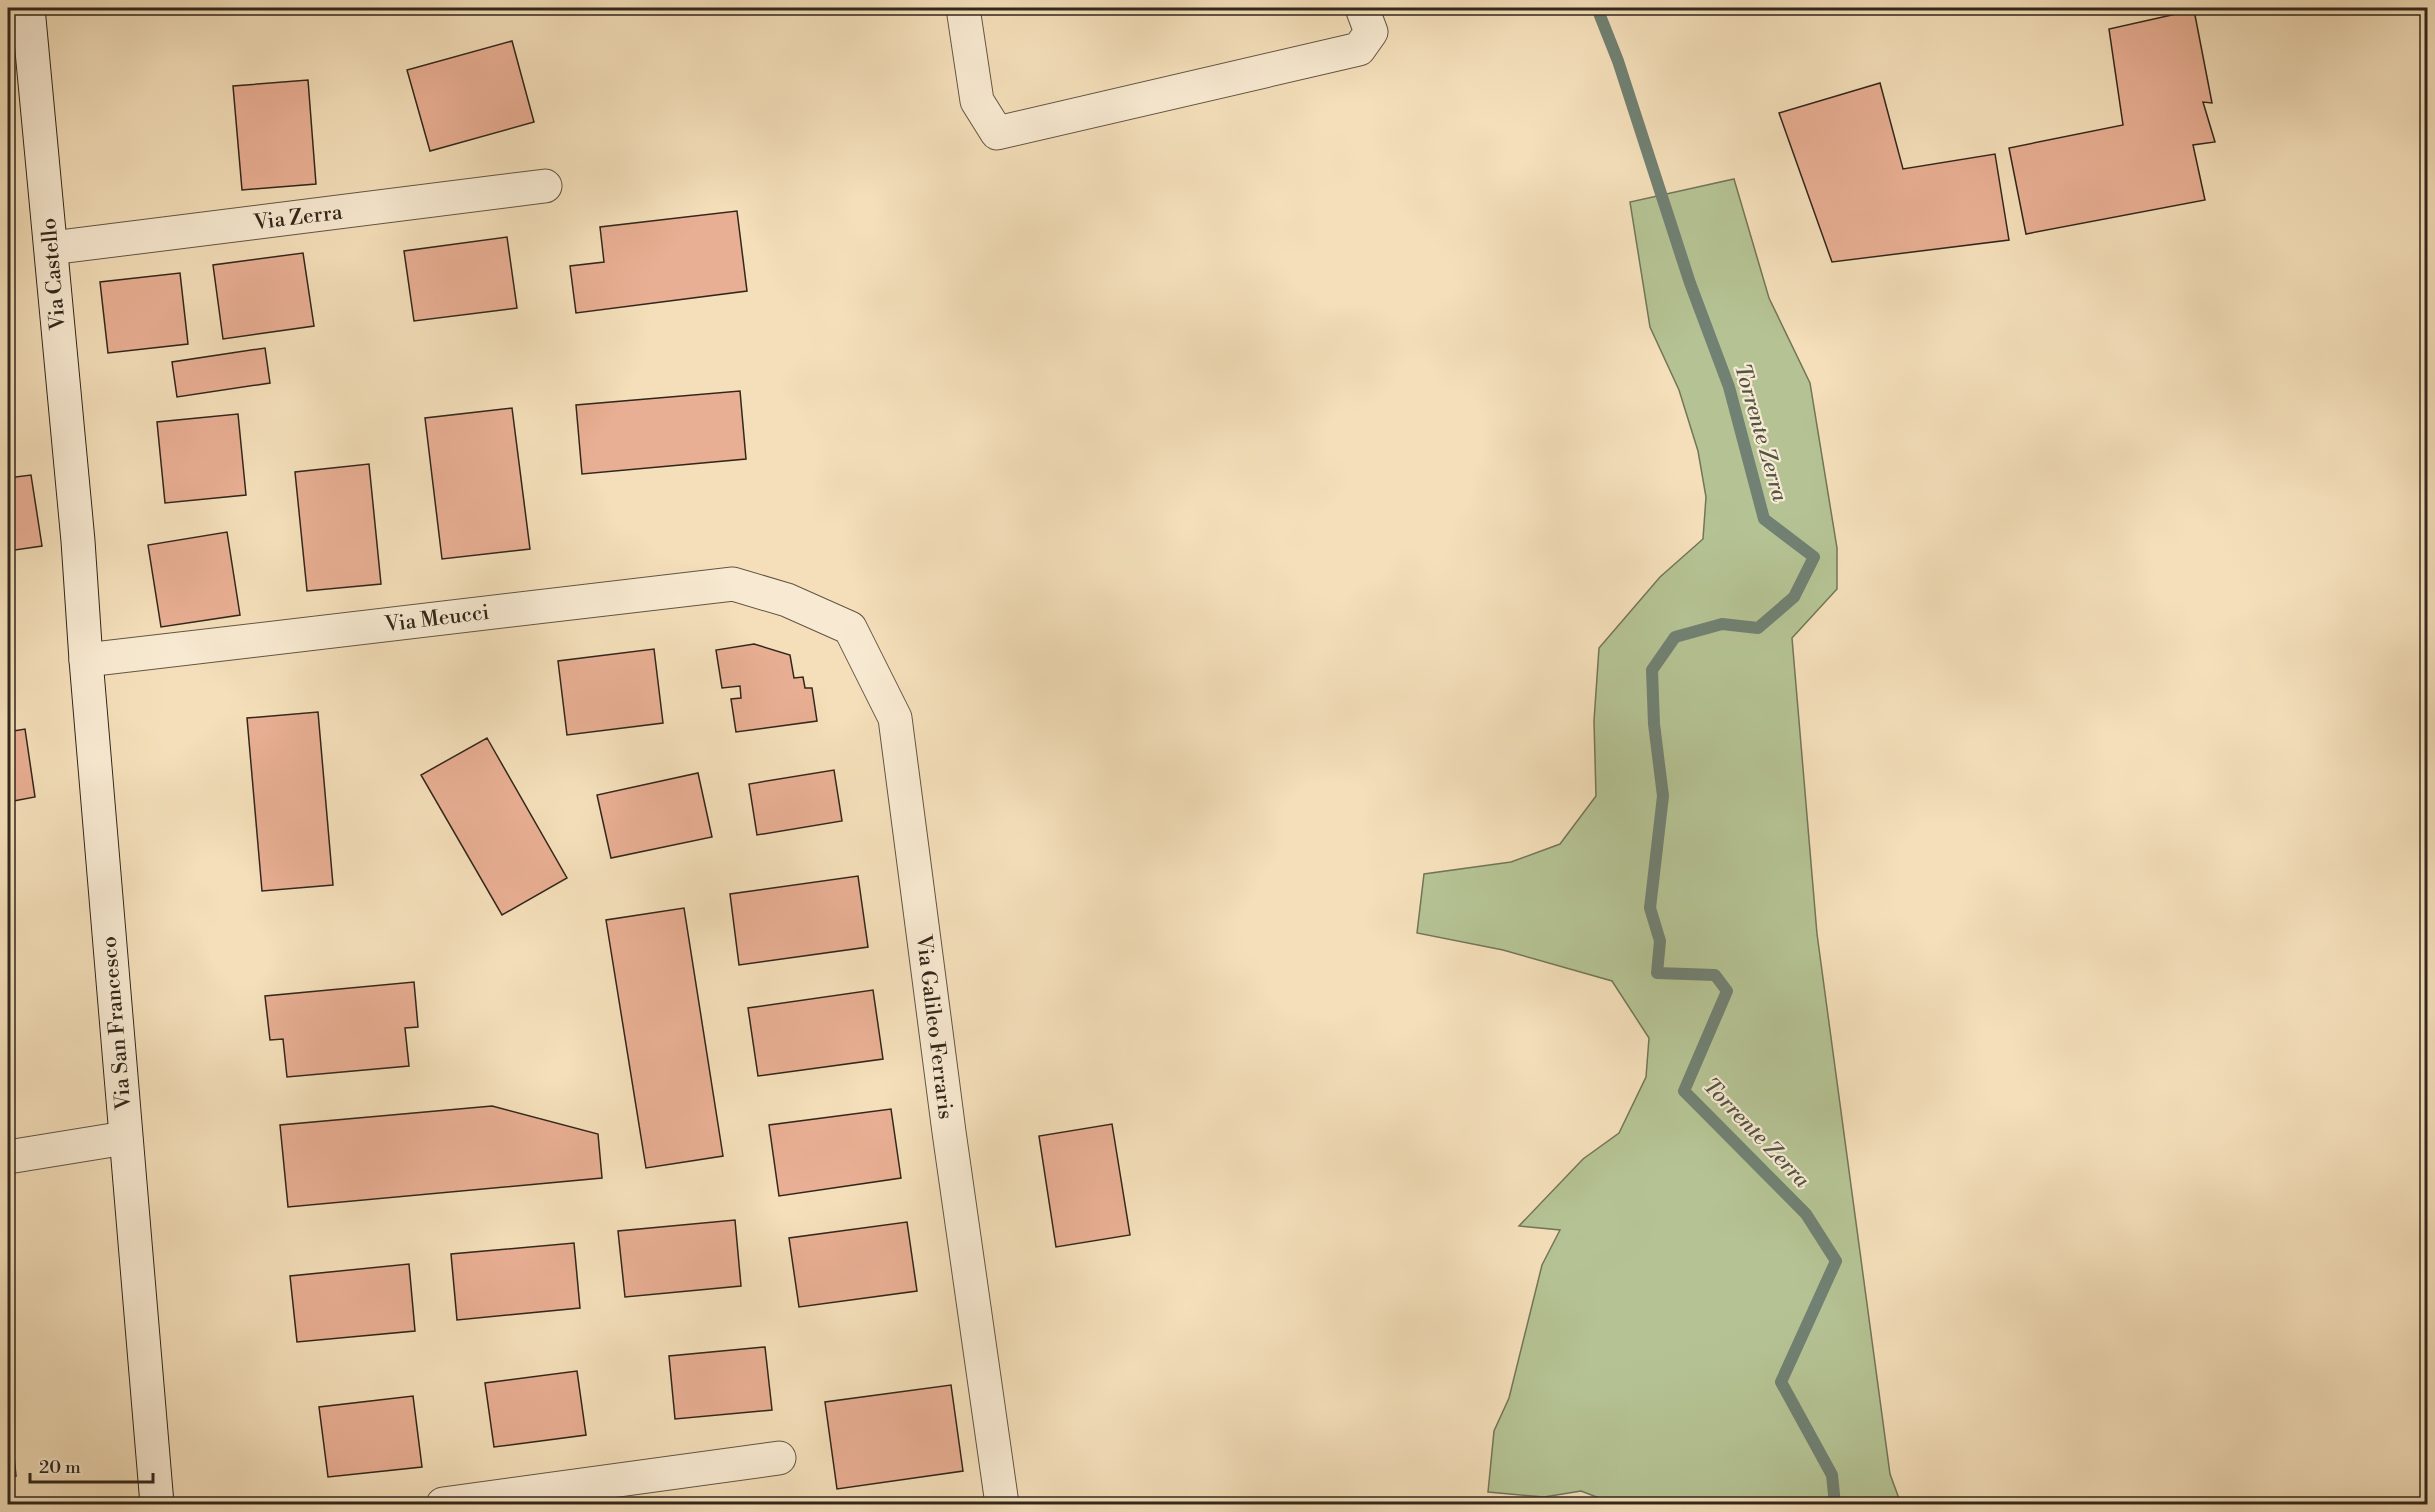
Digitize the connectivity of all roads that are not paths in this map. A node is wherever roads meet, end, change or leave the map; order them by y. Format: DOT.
graph roads {
  1 [pos="28,8"];
  2 [pos="963,8"];
  3 [pos="1362,8"];
  4 [pos="544,186"];
  5 [pos="51,248"];
  6 [pos="78,541"];
  7 [pos="787,600"];
  8 [pos="86,660"];
  9 [pos="125,1138"];
  10 [pos="8,1157"];
  11 [pos="779,1458"];
  12 [pos="157,1504"];
  13 [pos="443,1504"];
  14 [pos="1002,1504"];
  1 -- 5 [label="street, Via Castello"];
  2 -- 3 [label="street"];
  4 -- 5 [label="street, Via Zerra"];
  5 -- 6 [label="street, Via Castello"];
  6 -- 8 [label="street, Via San Francesco"];
  7 -- 8 [label="street, Via Meucci"];
  7 -- 14 [label="street, Via Galileo Ferraris"];
  8 -- 9 [label="street, Via San Francesco"];
  9 -- 10 [label="street"];
  9 -- 12 [label="street, Via San Francesco"];
  11 -- 13 [label="street"];
}
